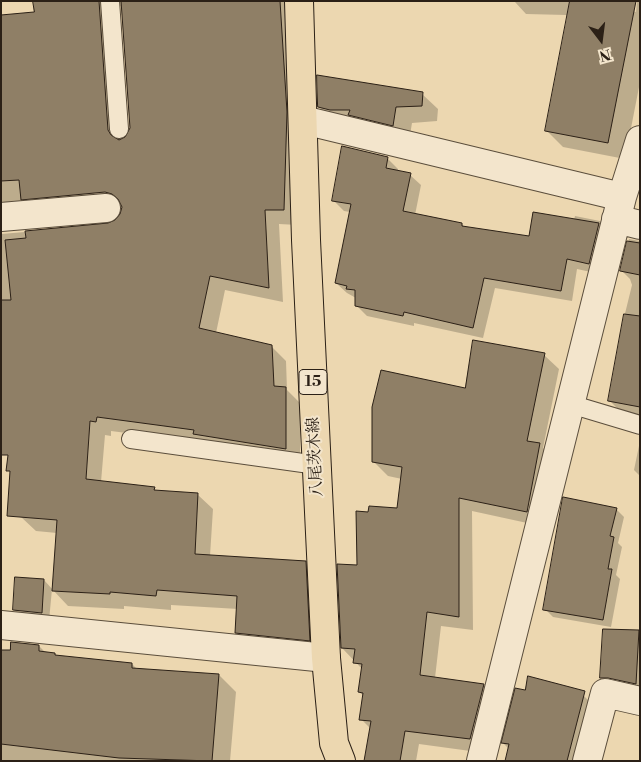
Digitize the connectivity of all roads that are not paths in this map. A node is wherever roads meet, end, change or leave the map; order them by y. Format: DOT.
graph roads {
  1 [pos="110,1"];
  2 [pos="299,1"];
  3 [pos="303,120"];
  4 [pos="119,129"];
  5 [pos="640,140"];
  6 [pos="106,208"];
  7 [pos="626,214"];
  8 [pos="1,217"];
  9 [pos="570,404"];
  10 [pos="640,425"];
  11 [pos="131,439"];
  12 [pos="317,465"];
  13 [pos="1,625"];
  14 [pos="326,658"];
  15 [pos="640,701"];
  16 [pos="341,761"];
  17 [pos="481,761"];
  18 [pos="587,761"];
  1 -- 4 [label="lane"];
  2 -- 3 [label="main road, 八尾茨木線 / 15"];
  3 -- 7 [label="street"];
  3 -- 12 [label="main road, 八尾茨木線 / 15"];
  5 -- 7 [label="street"];
  6 -- 8 [label="street"];
  7 -- 9 [label="street"];
  9 -- 10 [label="lane"];
  9 -- 17 [label="street"];
  11 -- 12 [label="lane"];
  12 -- 14 [label="main road, 八尾茨木線 / 15"];
  13 -- 14 [label="street"];
  14 -- 16 [label="main road, 八尾茨木線 / 15"];
  15 -- 18 [label="street"];
}
